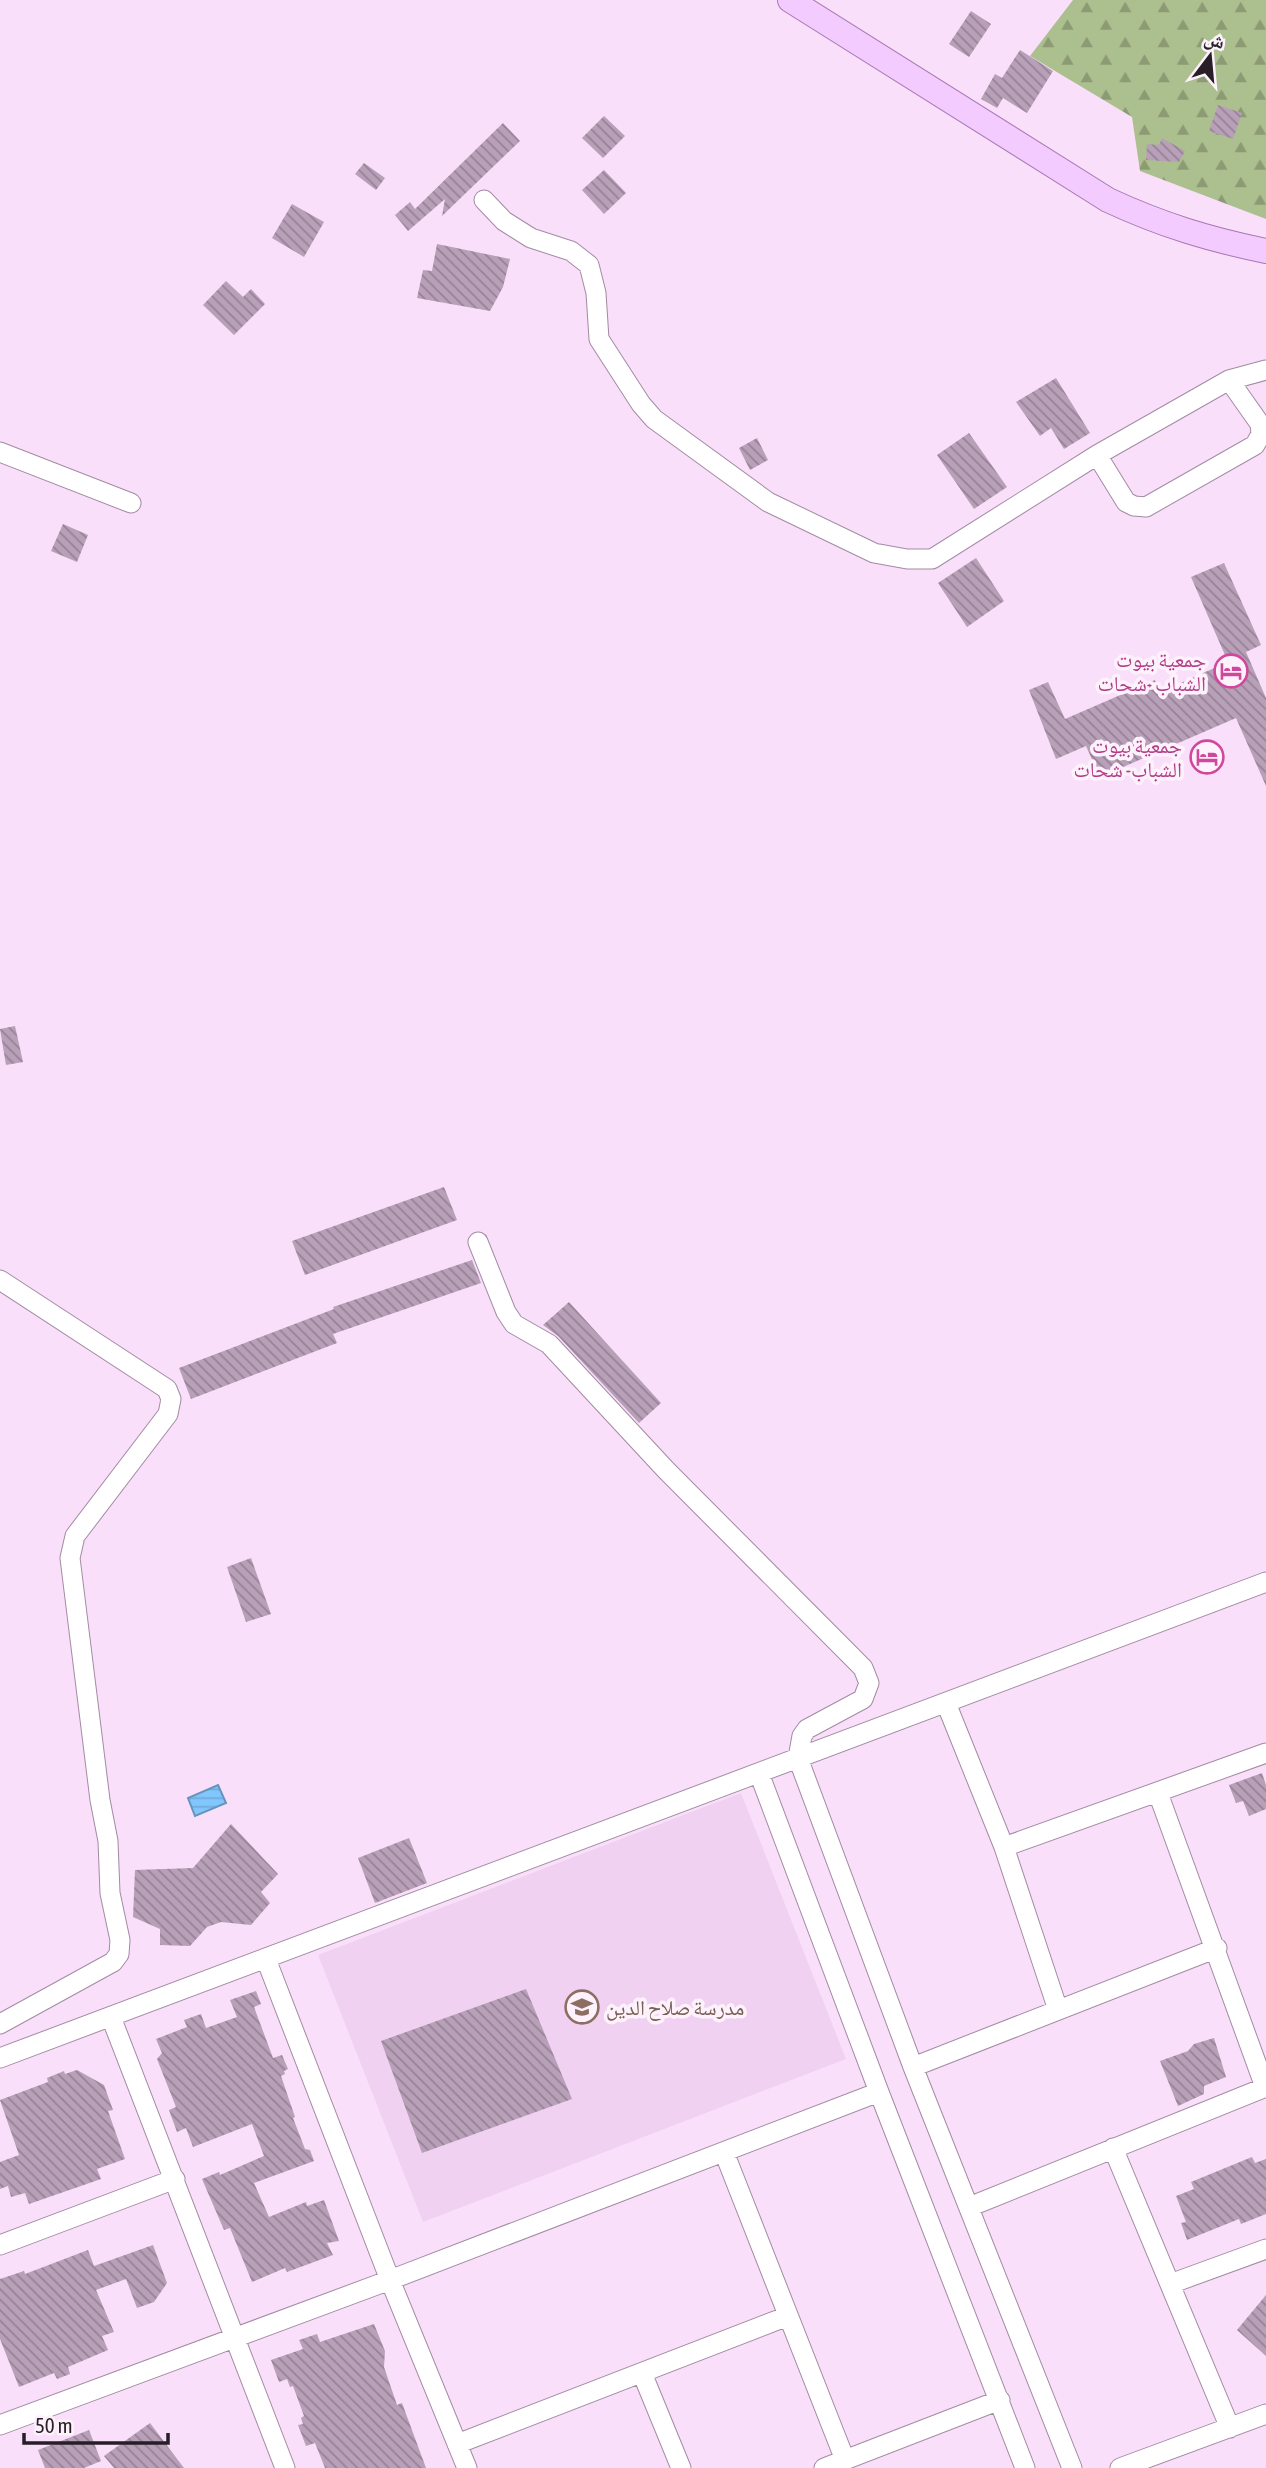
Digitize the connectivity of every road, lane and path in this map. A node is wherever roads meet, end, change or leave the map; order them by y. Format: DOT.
graph roads {
  1 [pos="790,0"];
  2 [pos="484,200"];
  3 [pos="1266,251"];
  4 [pos="1266,370"];
  5 [pos="1229,380"];
  6 [pos="0,452"];
  7 [pos="1097,455"];
  8 [pos="131,503"];
  9 [pos="478,1242"];
  10 [pos="0,1280"];
  11 [pos="1266,1582"];
  12 [pos="946,1703"];
  13 [pos="1266,1753"];
  14 [pos="798,1758"];
  15 [pos="759,1773"];
  16 [pos="1158,1793"];
  17 [pos="1004,1847"];
  18 [pos="1217,1948"];
  19 [pos="266,1959"];
  20 [pos="1058,2010"];
  21 [pos="111,2017"];
  22 [pos="0,2024"];
  23 [pos="0,2058"];
  24 [pos="914,2067"];
  25 [pos="1266,2087"];
  26 [pos="879,2092"];
  27 [pos="1113,2148"];
  28 [pos="724,2152"];
  29 [pos="175,2179"];
  30 [pos="969,2207"];
  31 [pos="0,2245"];
  32 [pos="1266,2249"];
  33 [pos="390,2280"];
  34 [pos="1170,2284"];
  35 [pos="788,2316"];
  36 [pos="234,2337"];
  37 [pos="642,2373"];
  38 [pos="1000,2400"];
  39 [pos="1266,2414"];
  40 [pos="0,2425"];
  41 [pos="1230,2428"];
  42 [pos="457,2444"];
  43 [pos="845,2460"];
  44 [pos="285,2468"];
  45 [pos="467,2468"];
  46 [pos="681,2468"];
  47 [pos="824,2468"];
  48 [pos="1025,2468"];
  49 [pos="1072,2468"];
  50 [pos="1121,2468"];
  1 -- 3 [label="main road"];
  2 -- 7 [label="street"];
  4 -- 5 [label="street"];
  5 -- 7 [label="street"];
  5 -- 7 [label="street"];
  6 -- 8 [label="street"];
  9 -- 14 [label="street"];
  10 -- 22 [label="street"];
  11 -- 12 [label="street"];
  12 -- 14 [label="street"];
  12 -- 17 [label="street"];
  13 -- 16 [label="street"];
  14 -- 15 [label="street"];
  14 -- 24 [label="street"];
  15 -- 19 [label="street"];
  15 -- 26 [label="street"];
  16 -- 17 [label="street"];
  16 -- 18 [label="street"];
  17 -- 20 [label="street"];
  18 -- 20 [label="street"];
  18 -- 25 [label="street"];
  19 -- 21 [label="street"];
  19 -- 33 [label="street"];
  20 -- 24 [label="street"];
  21 -- 23 [label="street"];
  21 -- 29 [label="street"];
  24 -- 30 [label="street"];
  25 -- 27 [label="street"];
  26 -- 28 [label="street"];
  26 -- 38 [label="street"];
  27 -- 30 [label="street"];
  27 -- 34 [label="street"];
  28 -- 33 [label="street"];
  28 -- 35 [label="street"];
  29 -- 31 [label="street"];
  29 -- 36 [label="street"];
  30 -- 49 [label="street"];
  32 -- 34 [label="street"];
  33 -- 36 [label="street"];
  33 -- 42 [label="street"];
  34 -- 41 [label="street"];
  35 -- 37 [label="street"];
  35 -- 43 [label="street"];
  36 -- 40 [label="street"];
  36 -- 44 [label="street"];
  37 -- 42 [label="street"];
  37 -- 46 [label="street"];
  38 -- 43 [label="street"];
  38 -- 48 [label="street"];
  39 -- 41 [label="street"];
  41 -- 50 [label="street"];
  42 -- 45 [label="street"];
  43 -- 47 [label="street"];
}
